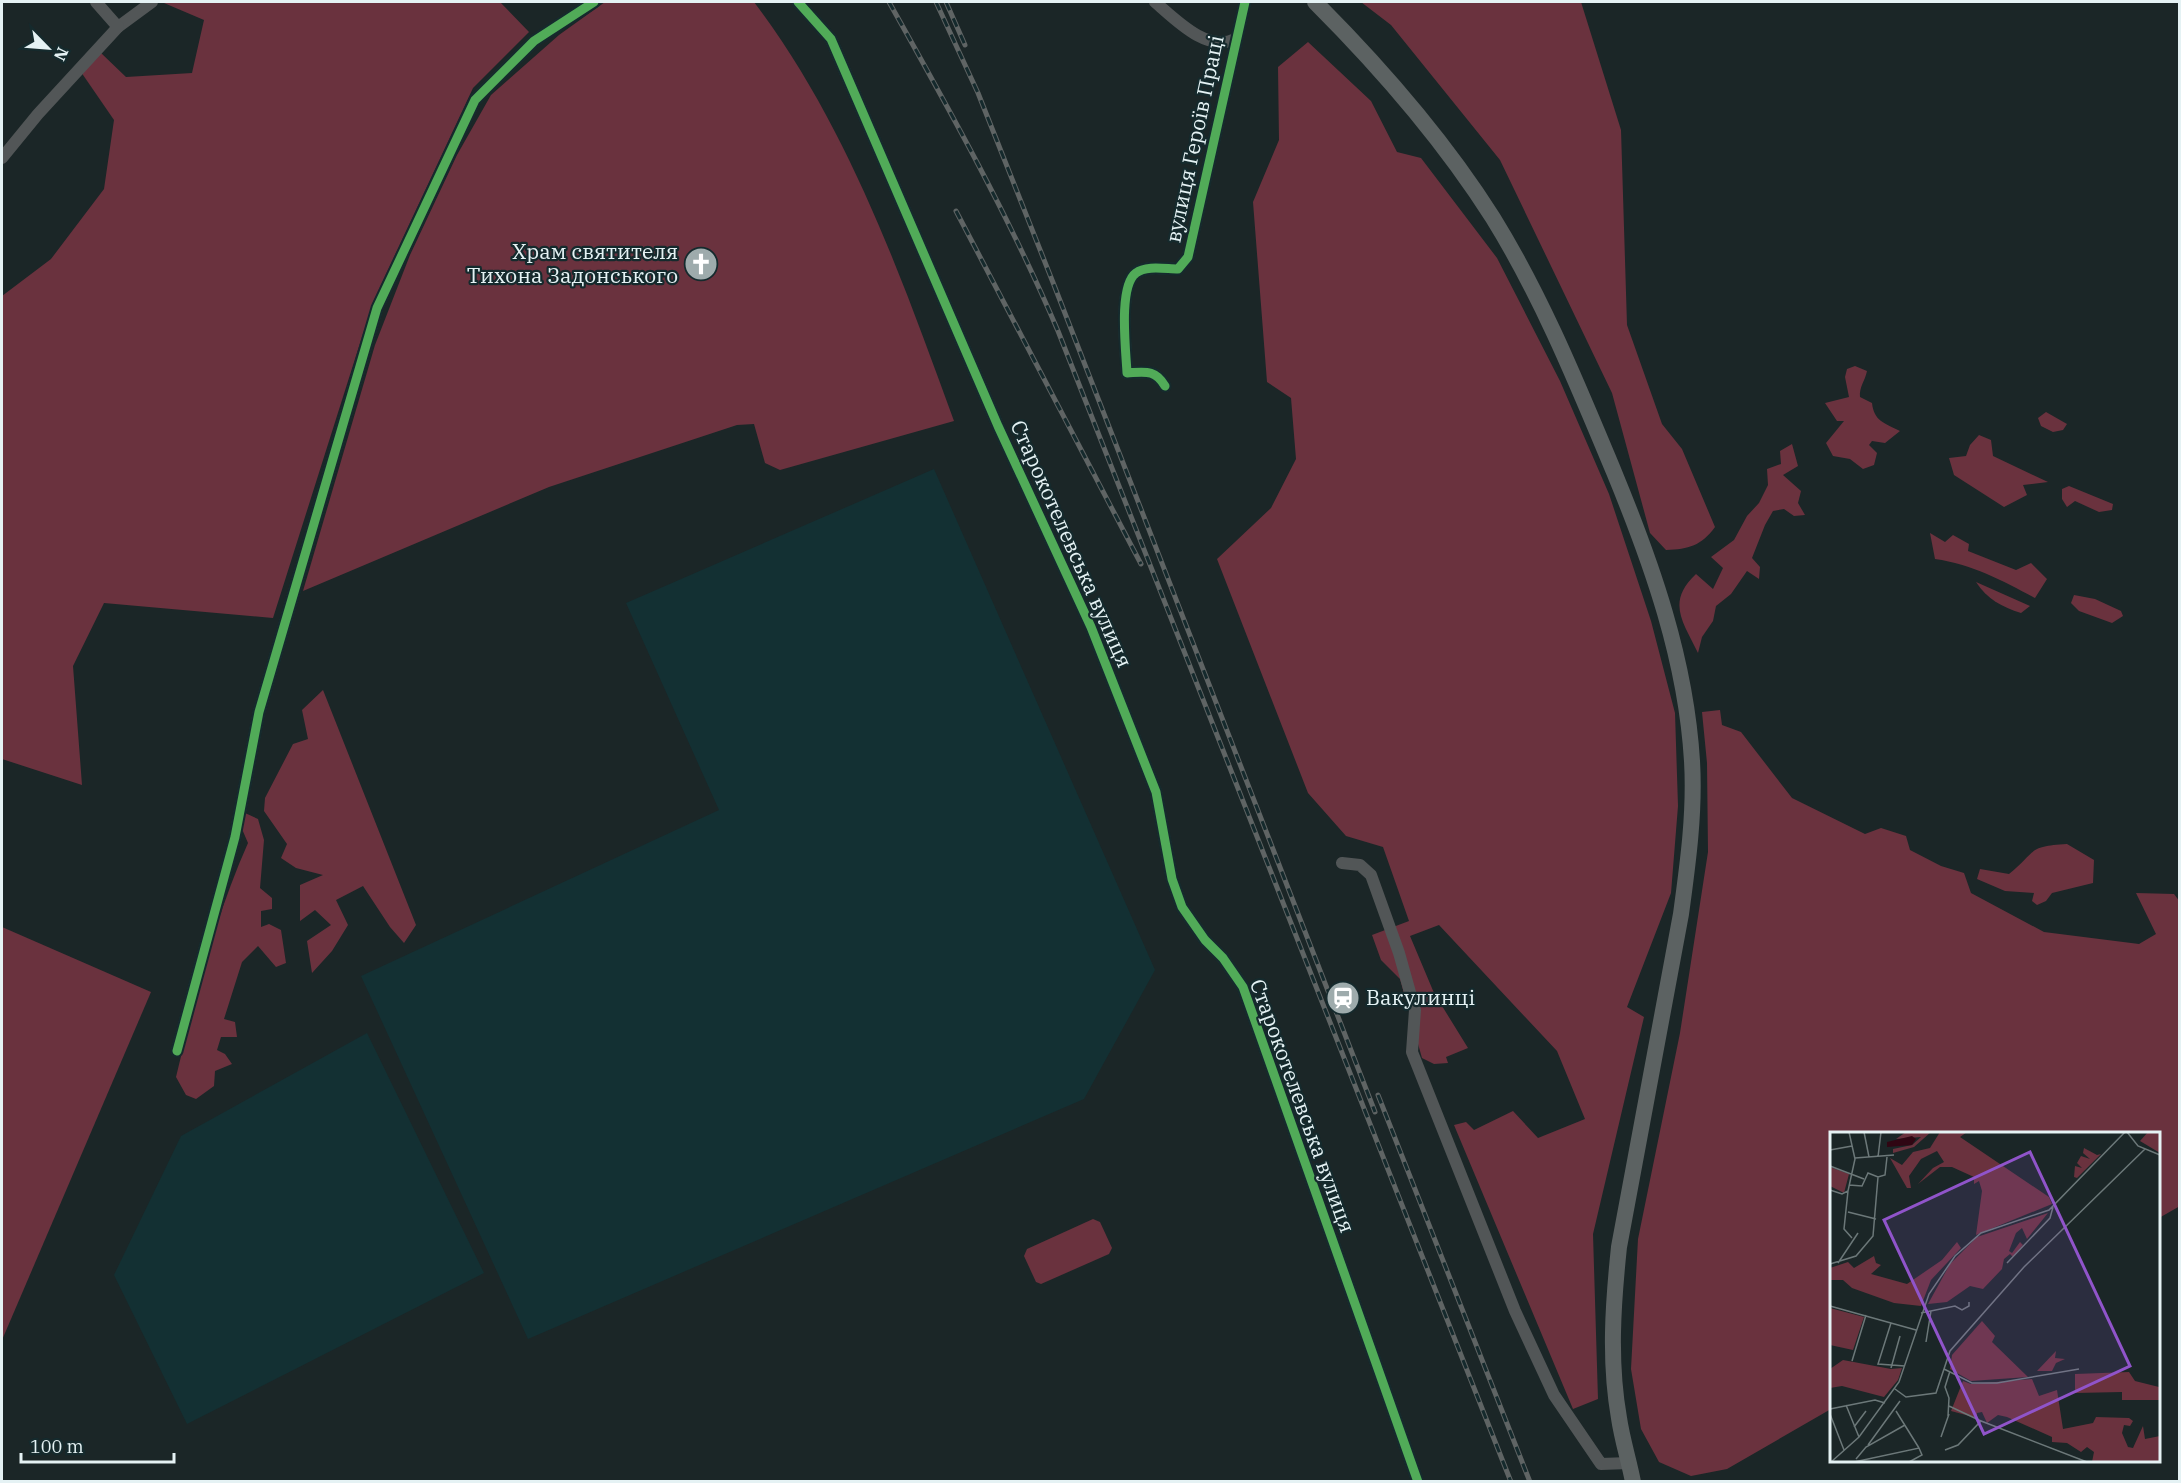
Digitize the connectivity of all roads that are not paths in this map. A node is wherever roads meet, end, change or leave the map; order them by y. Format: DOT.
graph roads {
  1 [pos="96,2"];
  2 [pos="152,2"];
  3 [pos="594,2"];
  4 [pos="798,2"];
  5 [pos="1155,2"];
  6 [pos="1245,2"];
  7 [pos="1315,2"];
  8 [pos="118,27"];
  9 [pos="1234,39"];
  10 [pos="2,158"];
  11 [pos="1164,386"];
  12 [pos="1342,863"];
  13 [pos="177,1051"];
  14 [pos="1629,1462"];
  15 [pos="1418,1482"];
  16 [pos="1634,1482"];
  1 -- 8 [label="street"];
  2 -- 8 [label="street"];
  3 -- 13 [label="street"];
  4 -- 15 [label="street, Старокотелевська вулиця"];
  5 -- 9 [label="street"];
  6 -- 9 [label="street, вулиця Героїв Праці"];
  7 -- 14 [label="main road"];
  8 -- 10 [label="street"];
  9 -- 11 [label="street, вулиця Героїв Праці"];
  12 -- 14 [label="street"];
  14 -- 16 [label="main road"];
}
